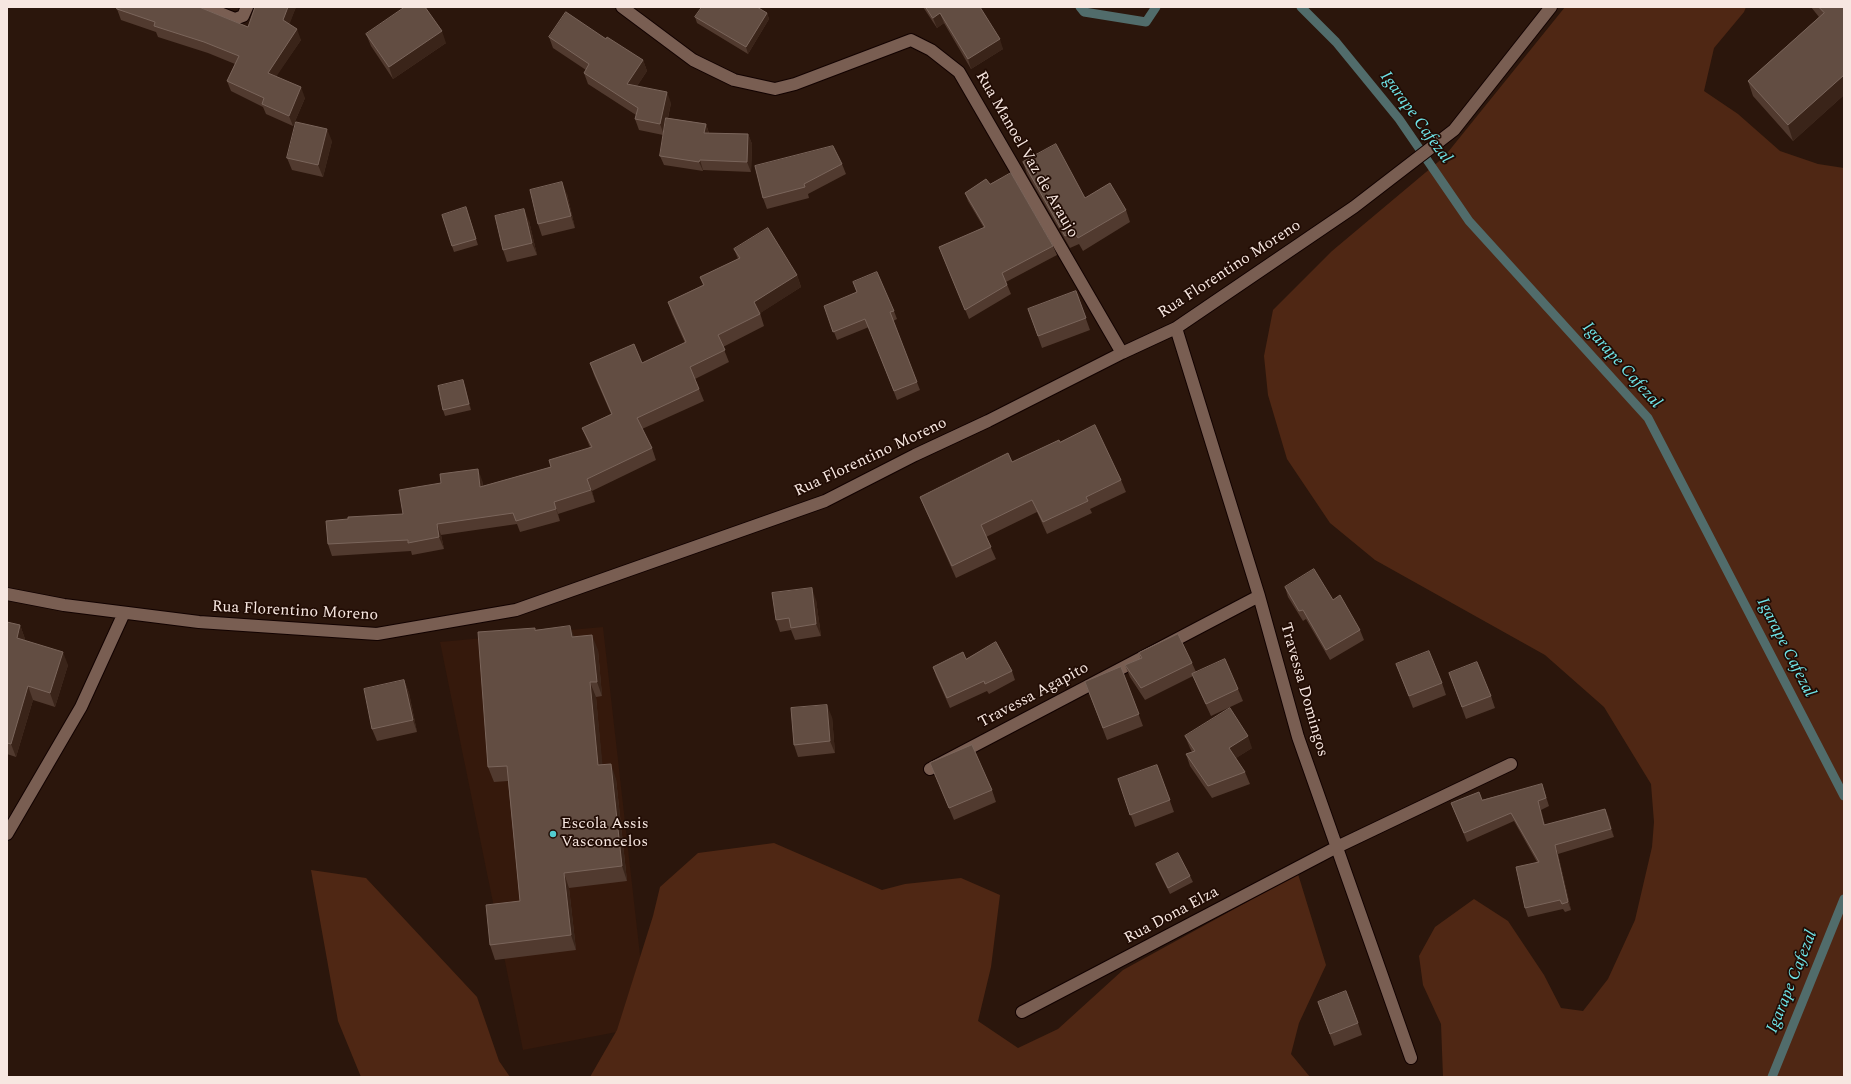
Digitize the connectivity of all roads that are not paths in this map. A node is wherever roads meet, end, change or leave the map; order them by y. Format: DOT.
graph roads {
  1 [pos="205,7"];
  2 [pos="247,7"];
  3 [pos="622,7"];
  4 [pos="1551,7"];
  5 [pos="1176,328"];
  6 [pos="1122,353"];
  7 [pos="7,594"];
  8 [pos="1259,596"];
  9 [pos="124,613"];
  10 [pos="1511,764"];
  11 [pos="930,769"];
  12 [pos="7,834"];
  13 [pos="1337,847"];
  14 [pos="1022,1012"];
  15 [pos="1411,1058"];
  1 -- 2 [label="street"];
  3 -- 6 [label="street, Rua Manoel Vaz de Araujo"];
  4 -- 5 [label="street, Rua Florentino Moreno"];
  5 -- 6 [label="street, Rua Florentino Moreno"];
  5 -- 8 [label="street, Travessa Domingos"];
  6 -- 9 [label="street, Rua Florentino Moreno"];
  7 -- 9 [label="street, Rua Florentino Moreno"];
  8 -- 11 [label="street, Travessa Agapito"];
  8 -- 13 [label="street, Travessa Domingos"];
  9 -- 12 [label="street"];
  10 -- 13 [label="street, Rua Dona Elza"];
  13 -- 14 [label="street, Rua Dona Elza"];
  13 -- 15 [label="street, Travessa Domingos"];
}
